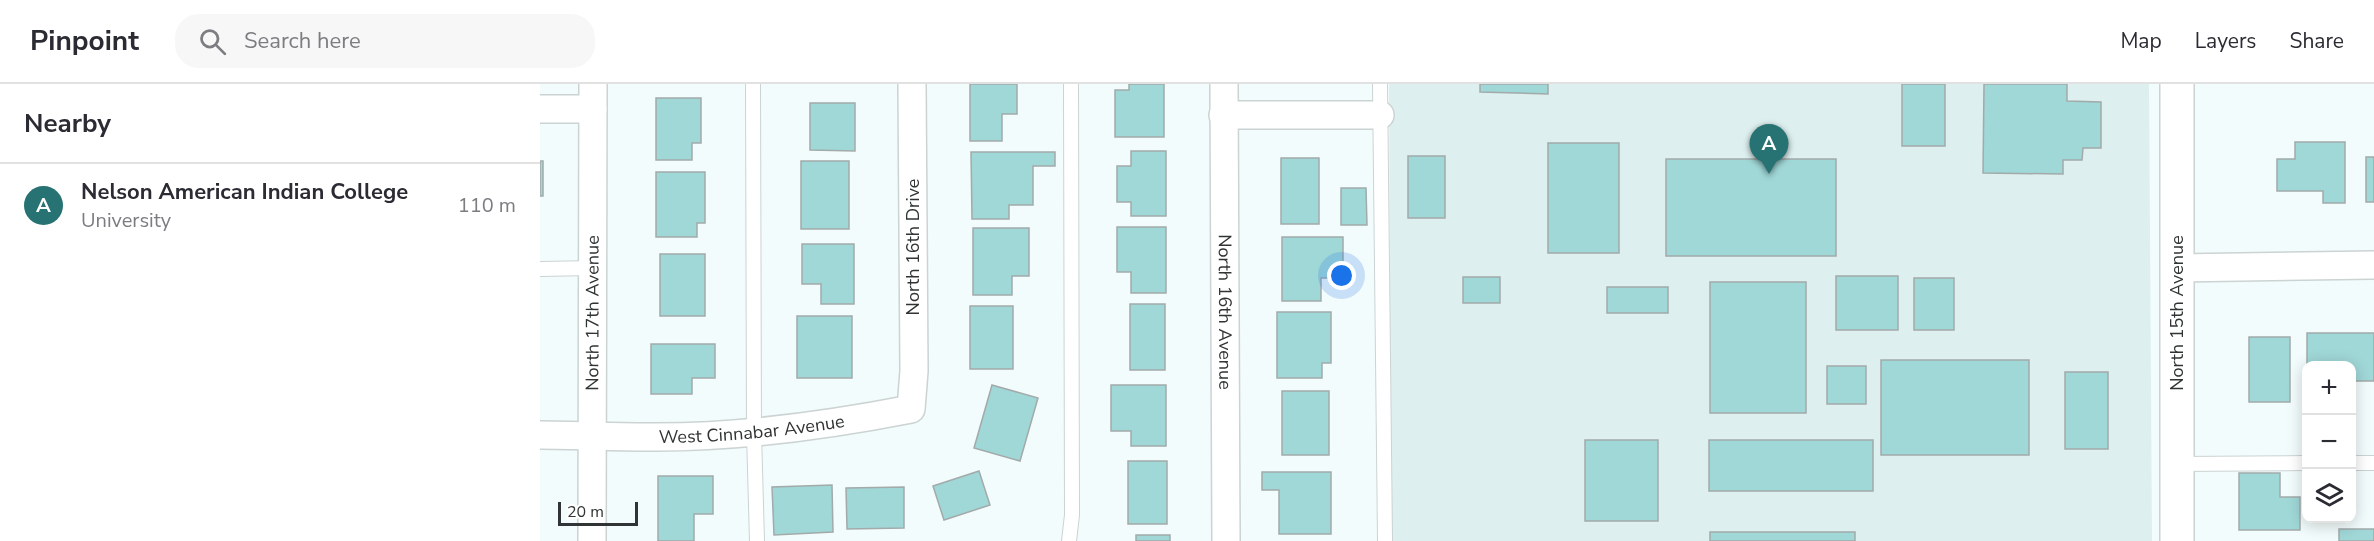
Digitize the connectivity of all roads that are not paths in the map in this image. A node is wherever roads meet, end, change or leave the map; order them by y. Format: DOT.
graph roads {
  1 [pos="753,84"];
  2 [pos="912,84"];
  3 [pos="1071,84"];
  4 [pos="1224,84"];
  5 [pos="1380,84"];
  6 [pos="2177,84"];
  7 [pos="593,97"];
  8 [pos="540,109"];
  9 [pos="1223,115"];
  10 [pos="1380,115"];
  11 [pos="2374,265"];
  12 [pos="593,268"];
  13 [pos="2177,268"];
  14 [pos="540,269"];
  15 [pos="911,410"];
  16 [pos="754,433"];
  17 [pos="540,435"];
  18 [pos="591,436"];
  19 [pos="2302,463"];
  20 [pos="2356,463"];
  21 [pos="2374,463"];
  22 [pos="2177,464"];
  23 [pos="591,541"];
  24 [pos="757,541"];
  25 [pos="1069,541"];
  26 [pos="1226,541"];
  27 [pos="1385,541"];
  28 [pos="2177,541"];
  1 -- 16 [label="lane"];
  2 -- 15 [label="street, North 16th Drive"];
  3 -- 25 [label="lane"];
  4 -- 9 [label="street, North 16th Avenue"];
  5 -- 10 [label="lane"];
  6 -- 13 [label="street, North 15th Avenue"];
  7 -- 8 [label="street"];
  7 -- 12 [label="street, North 17th Avenue"];
  9 -- 10 [label="street"];
  9 -- 26 [label="street, North 16th Avenue"];
  10 -- 27 [label="lane"];
  11 -- 13 [label="street"];
  12 -- 14 [label="lane"];
  12 -- 18 [label="street, North 17th Avenue"];
  13 -- 22 [label="street, North 15th Avenue"];
  15 -- 16 [label="street, West Cinnabar Avenue"];
  16 -- 18 [label="street, West Cinnabar Avenue"];
  16 -- 24 [label="lane"];
  17 -- 18 [label="street, West Cinnabar Avenue"];
  18 -- 23 [label="street, North 17th Avenue"];
  19 -- 22 [label="lane"];
  20 -- 21 [label="lane"];
  22 -- 28 [label="street, North 15th Avenue"];
}
